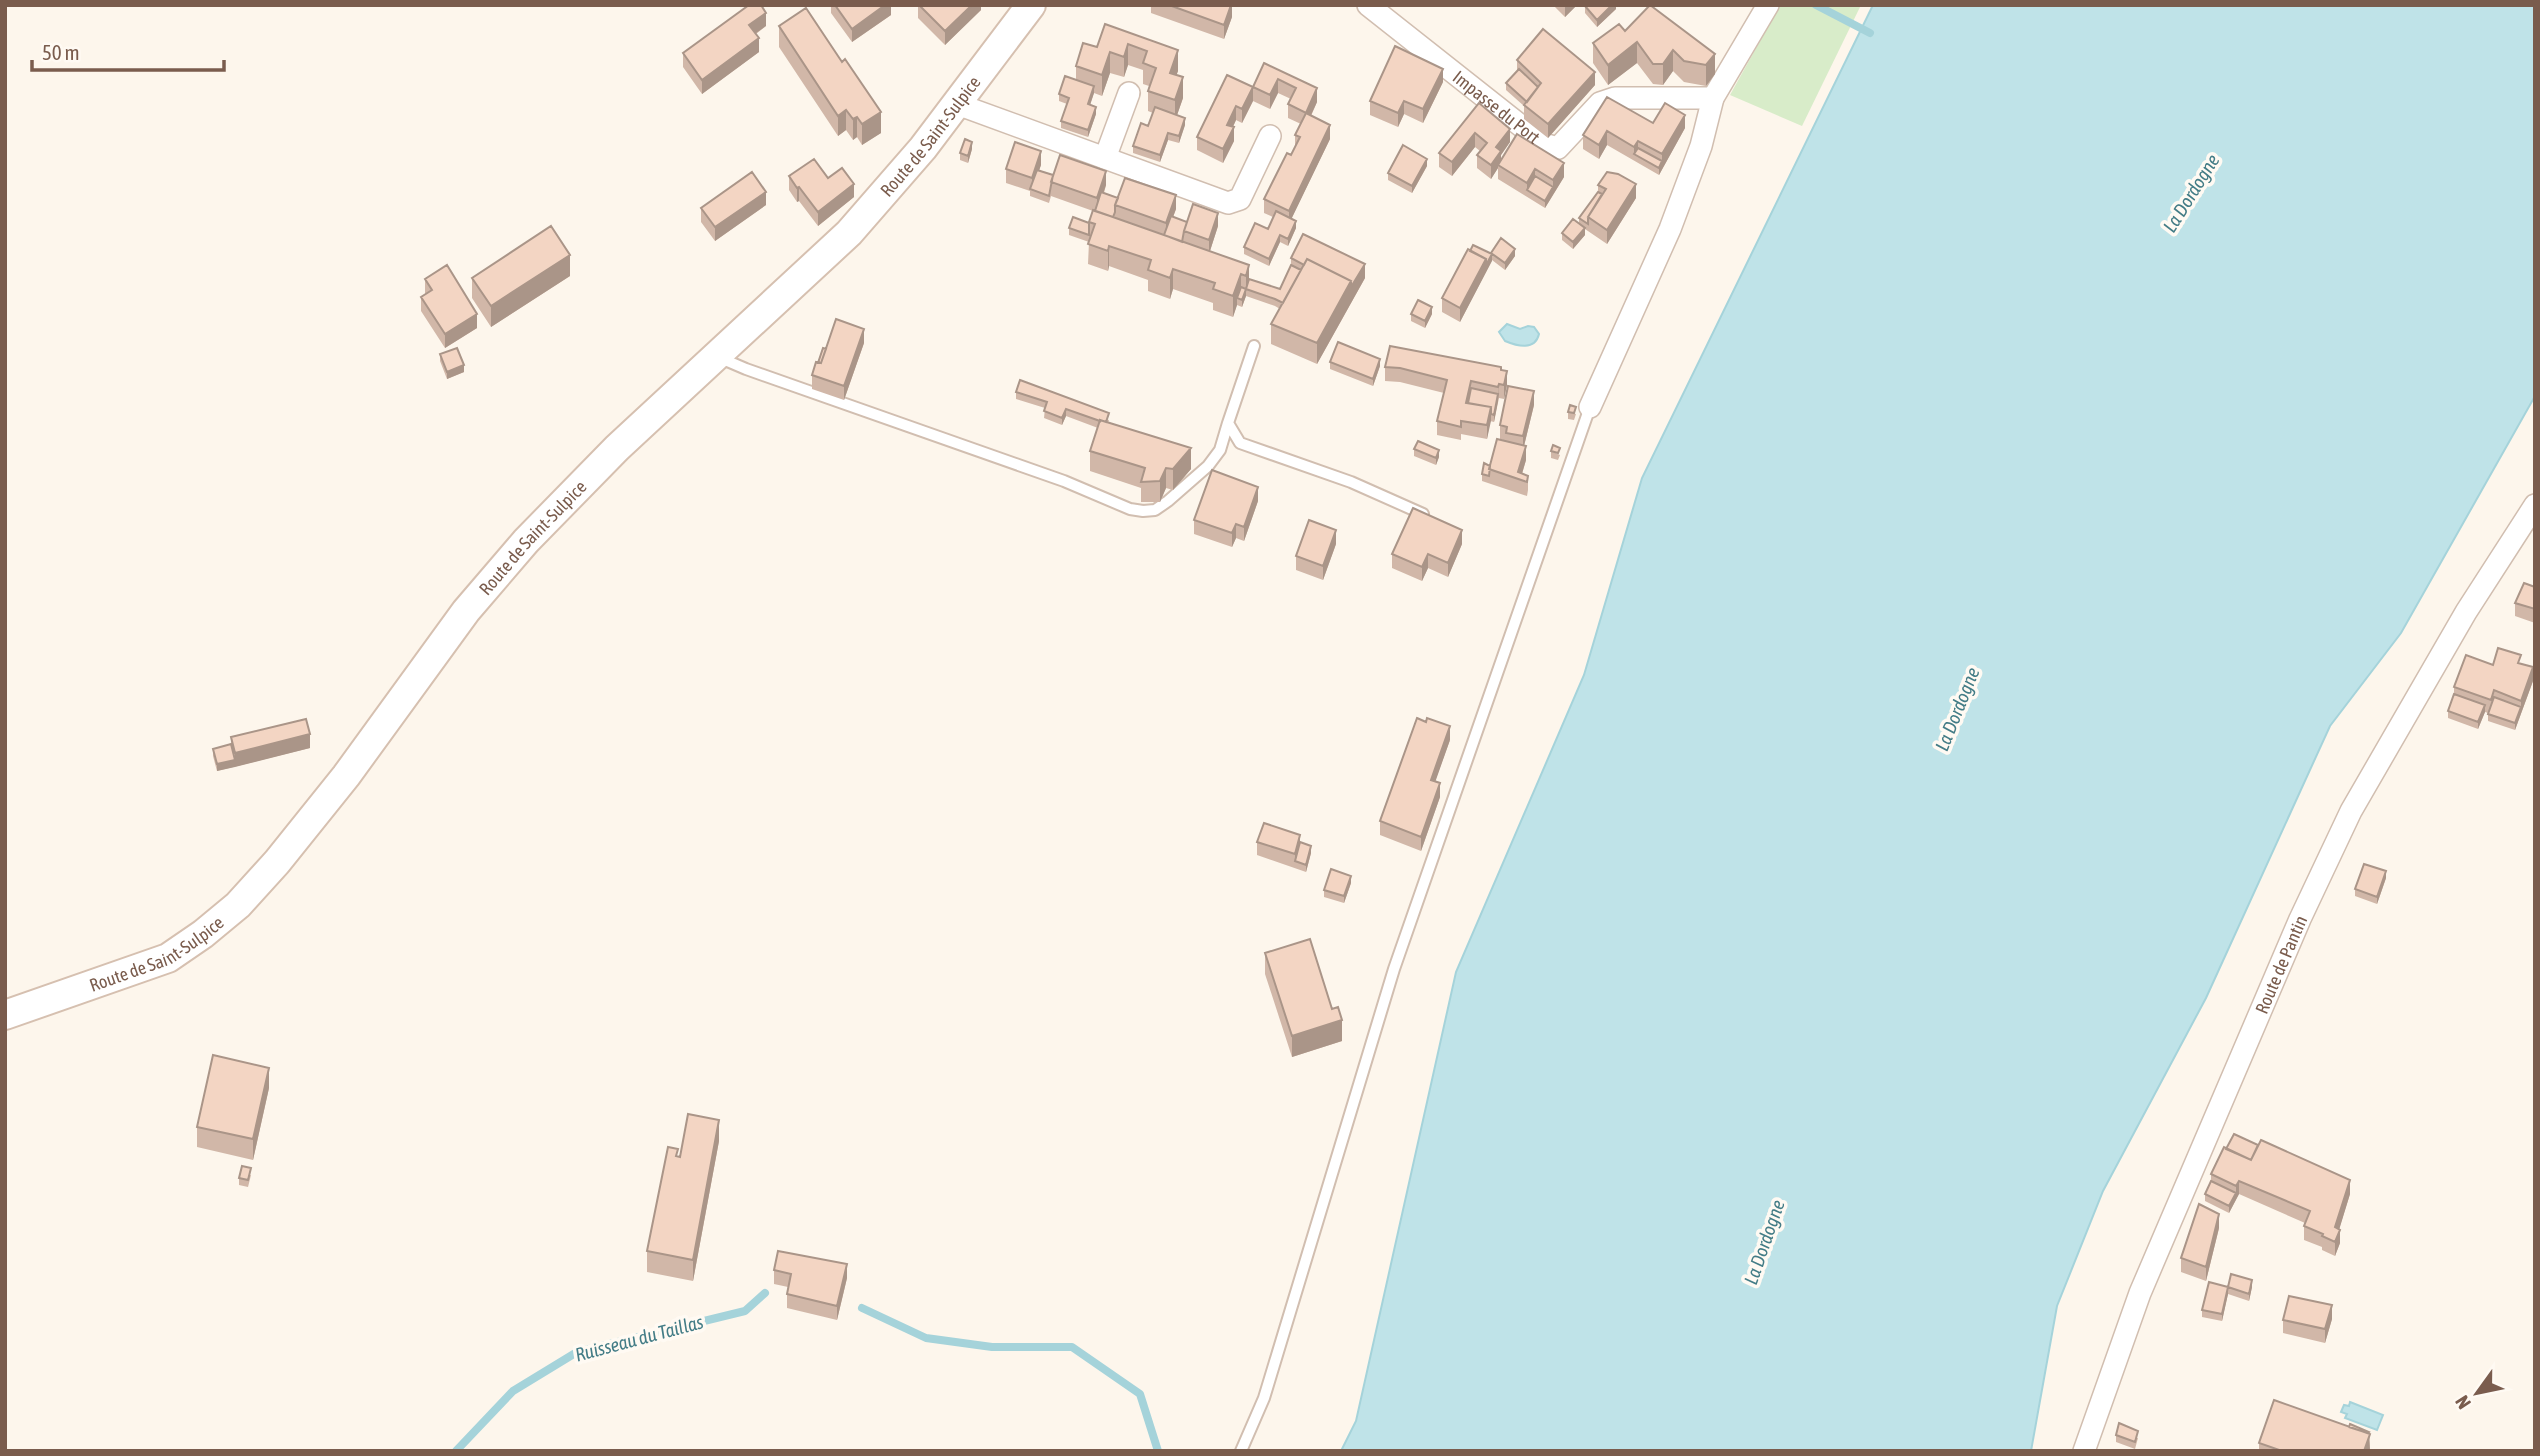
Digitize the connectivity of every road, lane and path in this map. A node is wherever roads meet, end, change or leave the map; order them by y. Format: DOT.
graph roads {
  1 [pos="1031,5"];
  2 [pos="1368,5"];
  3 [pos="1768,5"];
  4 [pos="1129,93"];
  5 [pos="1713,98"];
  6 [pos="957,104"];
  7 [pos="1270,136"];
  8 [pos="1105,158"];
  9 [pos="1254,346"];
  10 [pos="716,356"];
  11 [pos="1590,407"];
  12 [pos="1228,423"];
  13 [pos="2535,505"];
  14 [pos="1432,520"];
  15 [pos="5,1015"];
  16 [pos="1241,1451"];
  17 [pos="2084,1451"];
  1 -- 6 [label="main road, Route de Saint-Sulpice"];
  2 -- 5 [label="street, Impasse du Port"];
  3 -- 5 [label="street"];
  4 -- 8 [label="street"];
  5 -- 11 [label="street"];
  6 -- 8 [label="street"];
  6 -- 10 [label="main road, Route de Saint-Sulpice"];
  7 -- 8 [label="street"];
  9 -- 12 [label="lane"];
  10 -- 12 [label="lane"];
  10 -- 15 [label="main road, Route de Saint-Sulpice"];
  11 -- 16 [label="lane"];
  12 -- 14 [label="lane"];
  13 -- 17 [label="street, Route de Pantin"];
}
